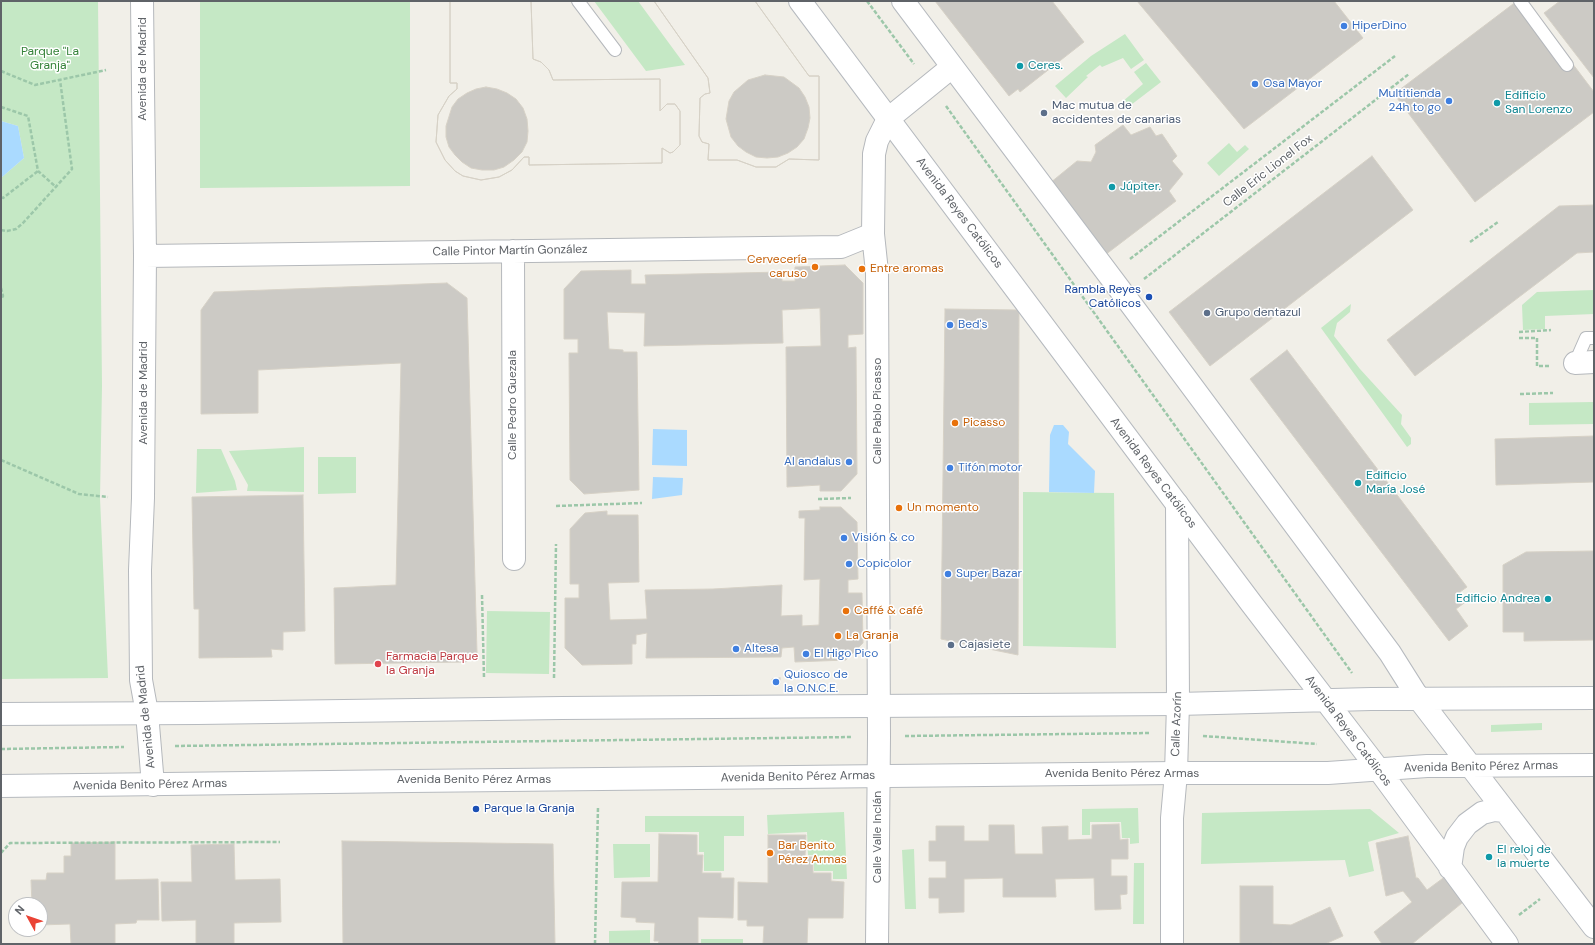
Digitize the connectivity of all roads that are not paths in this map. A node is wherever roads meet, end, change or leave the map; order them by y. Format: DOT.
graph roads {
  1 [pos="142,1"];
  2 [pos="578,1"];
  3 [pos="800,1"];
  4 [pos="902,1"];
  5 [pos="1520,1"];
  6 [pos="615,50"];
  7 [pos="1568,65"];
  8 [pos="952,67"];
  9 [pos="888,119"];
  10 [pos="873,234"];
  11 [pos="513,251"];
  12 [pos="145,256"];
  13 [pos="1594,338"];
  14 [pos="1584,363"];
  15 [pos="1177,504"];
  16 [pos="514,559"];
  17 [pos="1594,698"];
  18 [pos="1419,700"];
  19 [pos="1325,701"];
  20 [pos="1178,704"];
  21 [pos="879,706"];
  22 [pos="147,712"];
  23 [pos="1,714"];
  24 [pos="1594,765"];
  25 [pos="1472,766"];
  26 [pos="1379,770"];
  27 [pos="1176,773"];
  28 [pos="878,776"];
  29 [pos="153,785"];
  30 [pos="1,786"];
  31 [pos="1505,811"];
  32 [pos="1450,868"];
  33 [pos="1594,927"];
  34 [pos="877,944"];
  35 [pos="1172,944"];
  36 [pos="1507,944"];
  1 -- 12 [label="street, Avenida de Madrid"];
  2 -- 6 [label="lane"];
  3 -- 9 [label="street, Avenida Reyes Católicos"];
  4 -- 8 [label="street"];
  5 -- 7 [label="lane"];
  8 -- 9 [label="street"];
  8 -- 18 [label="street"];
  9 -- 10 [label="street, Calle Pablo Picasso"];
  9 -- 15 [label="street, Avenida Reyes Católicos"];
  10 -- 11 [label="street, Calle Pintor Martín González"];
  10 -- 21 [label="street, Calle Pablo Picasso"];
  11 -- 12 [label="street, Calle Pintor Martín González"];
  11 -- 16 [label="street, Calle Pedro Guezala"];
  12 -- 22 [label="street, Avenida de Madrid"];
  13 -- 14 [label="lane"];
  15 -- 19 [label="street, Avenida Reyes Católicos"];
  15 -- 20 [label="street, Calle Azorín"];
  17 -- 18 [label="street"];
  18 -- 19 [label="street"];
  18 -- 25 [label="street"];
  19 -- 20 [label="street"];
  19 -- 26 [label="street, Avenida Reyes Católicos"];
  20 -- 21 [label="street"];
  20 -- 27 [label="street, Calle Azorín"];
  21 -- 22 [label="street"];
  21 -- 28 [label="street, Calle Valle Inclán"];
  22 -- 23 [label="street"];
  22 -- 29 [label="street, Avenida de Madrid"];
  24 -- 25 [label="street, Avenida Benito Pérez Armas"];
  25 -- 26 [label="street, Avenida Benito Pérez Armas"];
  25 -- 31 [label="street"];
  26 -- 27 [label="street, Avenida Benito Pérez Armas"];
  26 -- 32 [label="street, Avenida Reyes Católicos"];
  27 -- 28 [label="street, Avenida Benito Pérez Armas"];
  27 -- 35 [label="street, Calle Azorín"];
  28 -- 29 [label="street, Avenida Benito Pérez Armas"];
  28 -- 34 [label="street, Calle Valle Inclán"];
  29 -- 30 [label="street, Avenida Benito Pérez Armas"];
  31 -- 32 [label="street"];
  31 -- 33 [label="street"];
  32 -- 36 [label="street, Avenida Reyes Católicos"];
}
